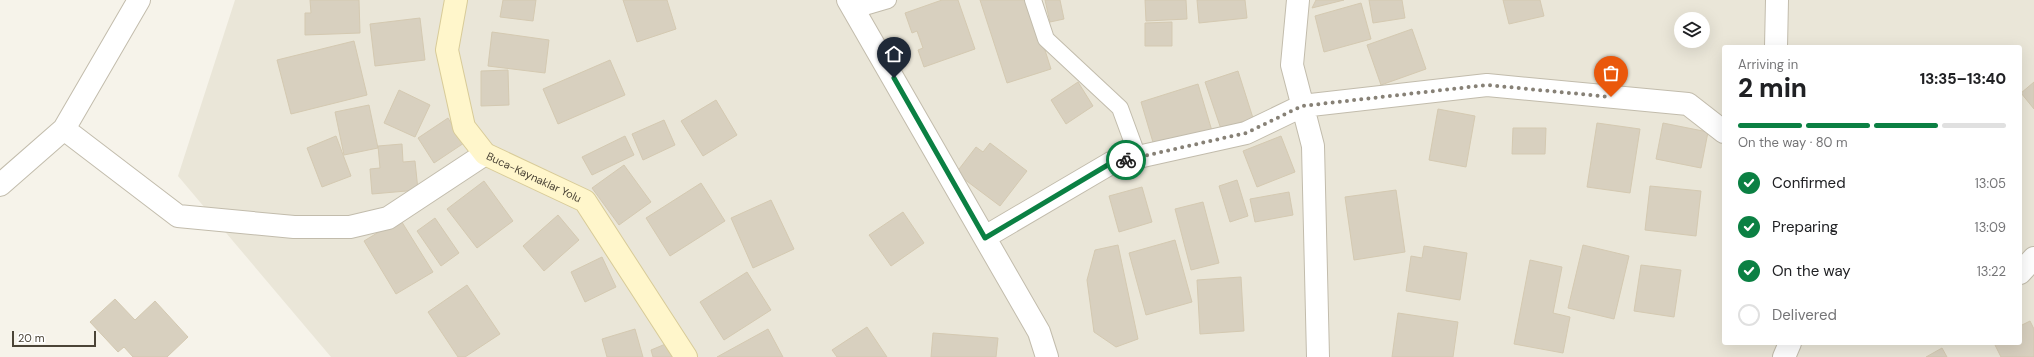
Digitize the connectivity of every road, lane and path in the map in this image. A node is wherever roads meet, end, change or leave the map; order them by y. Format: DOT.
graph roads {
  1 [pos="139,0"];
  2 [pos="456,0"];
  3 [pos="888,0"];
  4 [pos="1033,0"];
  5 [pos="1298,0"];
  6 [pos="1777,0"];
  7 [pos="851,5"];
  8 [pos="1776,45"];
  9 [pos="1302,106"];
  10 [pos="64,129"];
  11 [pos="1722,130"];
  12 [pos="485,154"];
  13 [pos="1138,157"];
  14 [pos="0,185"];
  15 [pos="985,238"];
  16 [pos="2034,258"];
  17 [pos="2022,271"];
  18 [pos="1789,345"];
  19 [pos="686,357"];
  20 [pos="1047,357"];
  21 [pos="1318,357"];
  22 [pos="1784,357"];
  1 -- 10 [label="street"];
  2 -- 12 [label="street, Buca-Kaynaklar Yolu"];
  3 -- 7 [label="lane"];
  4 -- 13 [label="lane"];
  5 -- 9 [label="street"];
  6 -- 8 [label="street"];
  7 -- 15 [label="street"];
  9 -- 11 [label="street"];
  9 -- 13 [label="street"];
  9 -- 21 [label="street"];
  10 -- 12 [label="street"];
  10 -- 14 [label="street"];
  12 -- 19 [label="street, Buca-Kaynaklar Yolu"];
  13 -- 15 [label="street"];
  15 -- 20 [label="street"];
  16 -- 17 [label="street"];
  18 -- 22 [label="street"];
}
